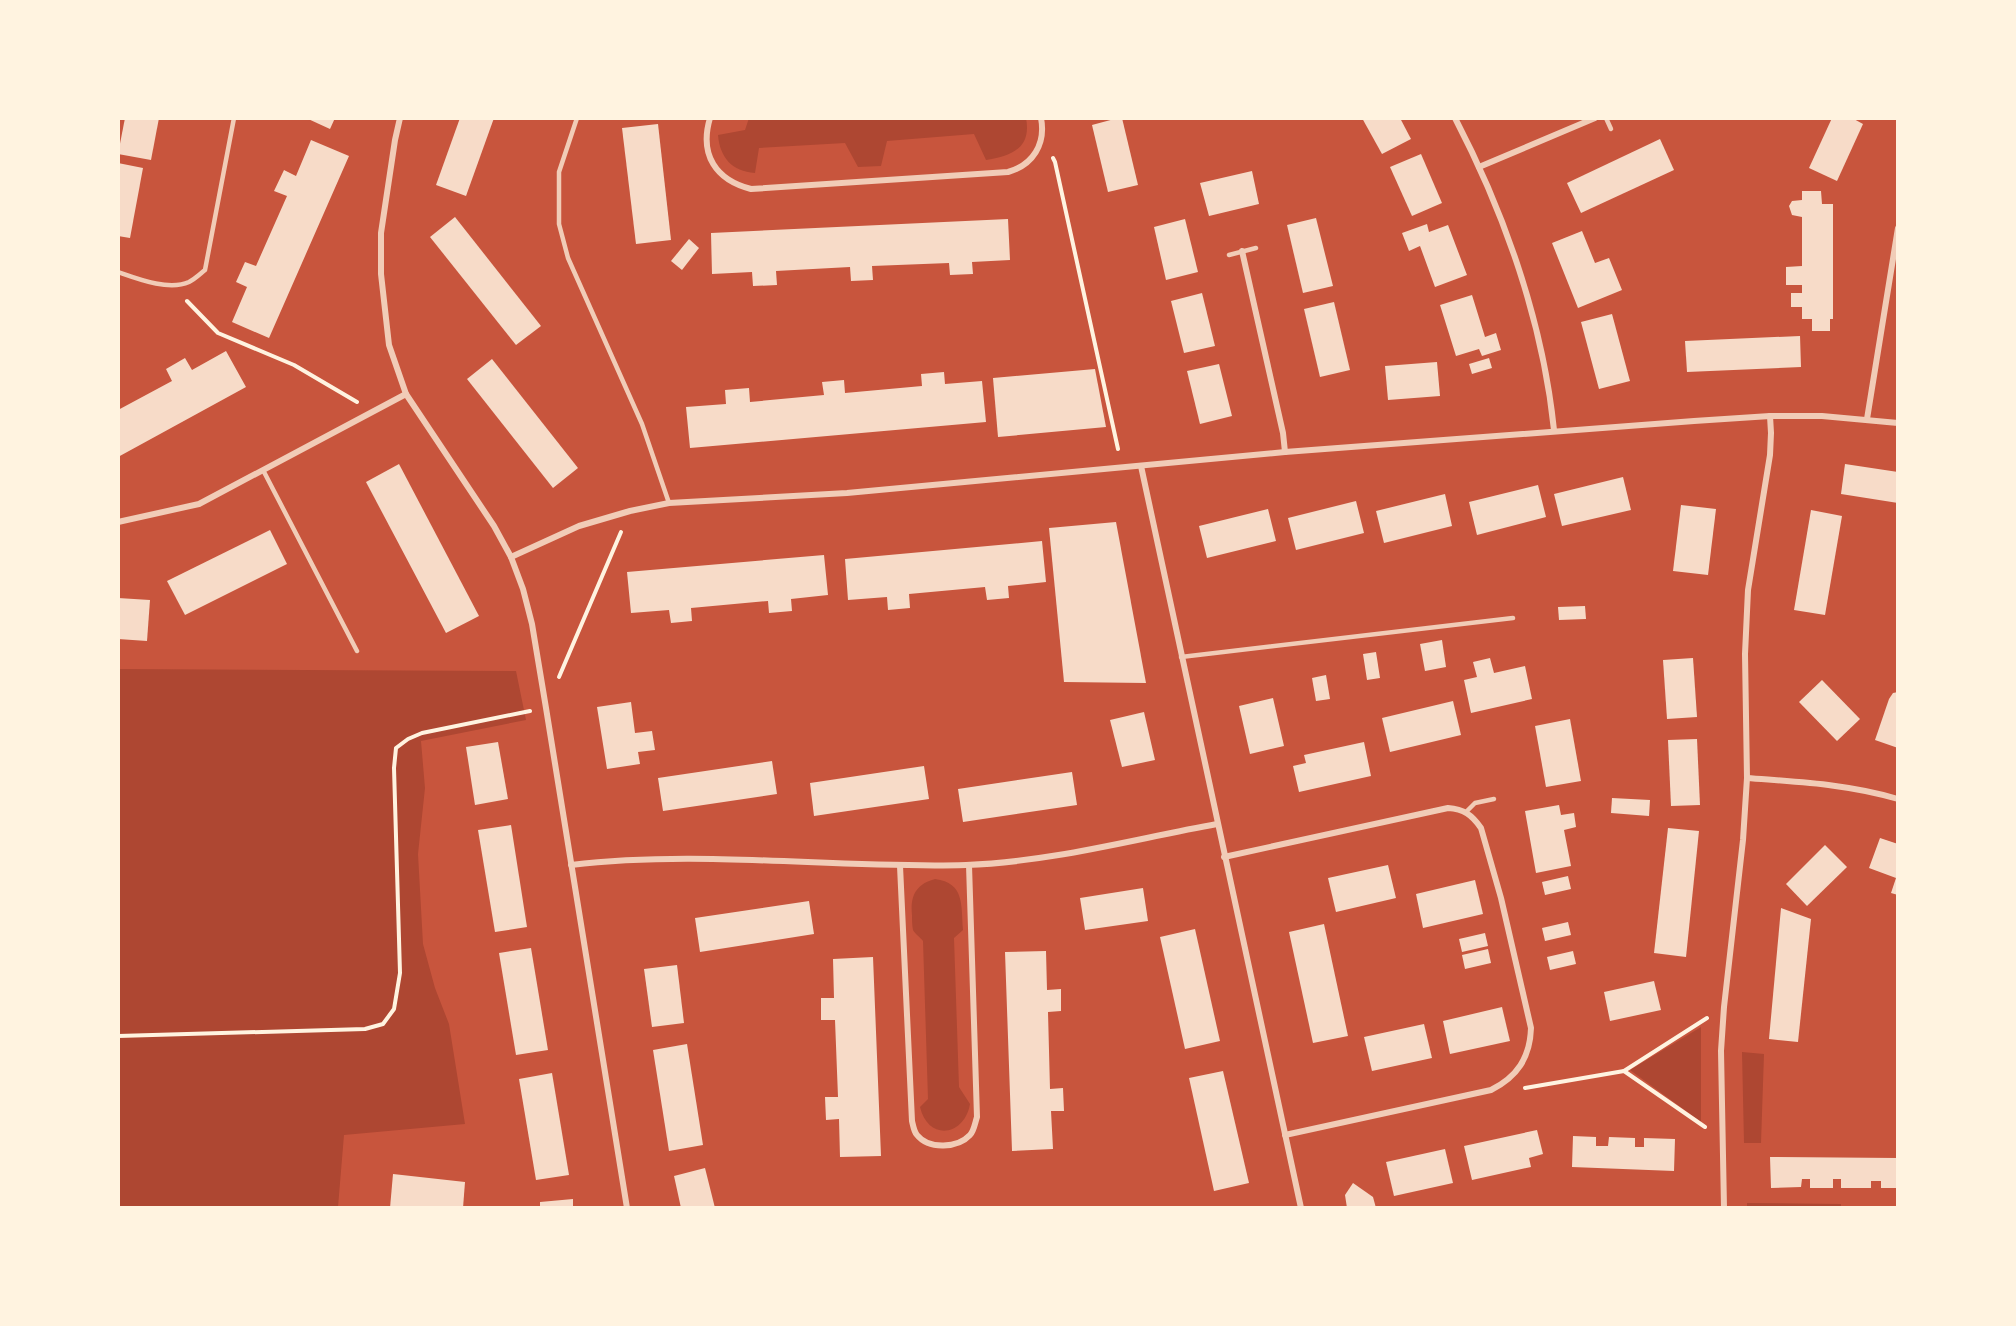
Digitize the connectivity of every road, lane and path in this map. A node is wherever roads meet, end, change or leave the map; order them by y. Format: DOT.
graph roads {
  1 [pos="234,118"];
  2 [pos="400,118"];
  3 [pos="577,118"];
  4 [pos="710,118"];
  5 [pos="1041,118"];
  6 [pos="1455,118"];
  7 [pos="1596,118"];
  8 [pos="1606,118"];
  9 [pos="1611,129"];
  10 [pos="1041,142"];
  11 [pos="1479,167"];
  12 [pos="1898,228"];
  13 [pos="1256,248"];
  14 [pos="1242,251"];
  15 [pos="1229,255"];
  16 [pos="118,272"];
  17 [pos="172,285"];
  18 [pos="405,394"];
  19 [pos="373,411"];
  20 [pos="1770,416"];
  21 [pos="1867,419"];
  22 [pos="1898,423"];
  23 [pos="1554,430"];
  24 [pos="1285,452"];
  25 [pos="1141,466"];
  26 [pos="1122,468"];
  27 [pos="264,470"];
  28 [pos="669,503"];
  29 [pos="630,511"];
  30 [pos="118,522"];
  31 [pos="511,557"];
  32 [pos="1513,618"];
  33 [pos="357,651"];
  34 [pos="1181,657"];
  35 [pos="546,708"];
  36 [pos="1747,778"];
  37 [pos="1898,798"];
  38 [pos="1494,799"];
  39 [pos="1466,812"];
  40 [pos="1217,824"];
  41 [pos="1224,856"];
  42 [pos="571,865"];
  43 [pos="969,865"];
  44 [pos="900,866"];
  45 [pos="1724,1007"];
  46 [pos="118,1036"];
  47 [pos="1624,1071"];
  48 [pos="1503,1084"];
  49 [pos="1285,1135"];
  50 [pos="1723,1140"];
  51 [pos="627,1208"];
  52 [pos="1301,1208"];
  53 [pos="1724,1208"];
  1 -- 17 [label="lane"];
  2 -- 18 [label="street"];
  3 -- 28 [label="lane"];
  4 -- 10 [label="street"];
  5 -- 10 [label="street"];
  6 -- 11 [label="street"];
  7 -- 11 [label="street"];
  8 -- 9 [label="lane"];
  10 -- 26 [label="path"];
  11 -- 23 [label="street"];
  12 -- 21 [label="street"];
  13 -- 14 [label="lane"];
  14 -- 15 [label="lane"];
  14 -- 24 [label="street"];
  16 -- 17 [label="lane"];
  17 -- 19 [label="path"];
  18 -- 19 [label="street"];
  18 -- 31 [label="street"];
  19 -- 27 [label="street"];
  20 -- 21 [label="street"];
  20 -- 23 [label="street"];
  20 -- 36 [label="street"];
  21 -- 22 [label="street"];
  23 -- 24 [label="street"];
  24 -- 25 [label="street"];
  25 -- 26 [label="street"];
  25 -- 34 [label="street"];
  26 -- 28 [label="street"];
  27 -- 30 [label="street"];
  27 -- 33 [label="lane"];
  28 -- 29 [label="street"];
  29 -- 31 [label="street"];
  29 -- 35 [label="path"];
  31 -- 35 [label="street"];
  32 -- 34 [label="lane"];
  34 -- 40 [label="street"];
  35 -- 42 [label="street"];
  35 -- 46 [label="path"];
  36 -- 37 [label="street"];
  36 -- 45 [label="street"];
  38 -- 39 [label="lane"];
  39 -- 41 [label="street"];
  39 -- 48 [label="street"];
  40 -- 41 [label="street"];
  40 -- 43 [label="street"];
  41 -- 49 [label="street"];
  42 -- 44 [label="street"];
  42 -- 51 [label="street"];
  43 -- 44 [label="street"];
  43 -- 44 [label="street"];
  45 -- 47 [label="path"];
  45 -- 50 [label="street"];
  47 -- 48 [label="path"];
  47 -- 50 [label="path"];
  48 -- 49 [label="street"];
  49 -- 52 [label="street"];
  50 -- 53 [label="street"];
}
